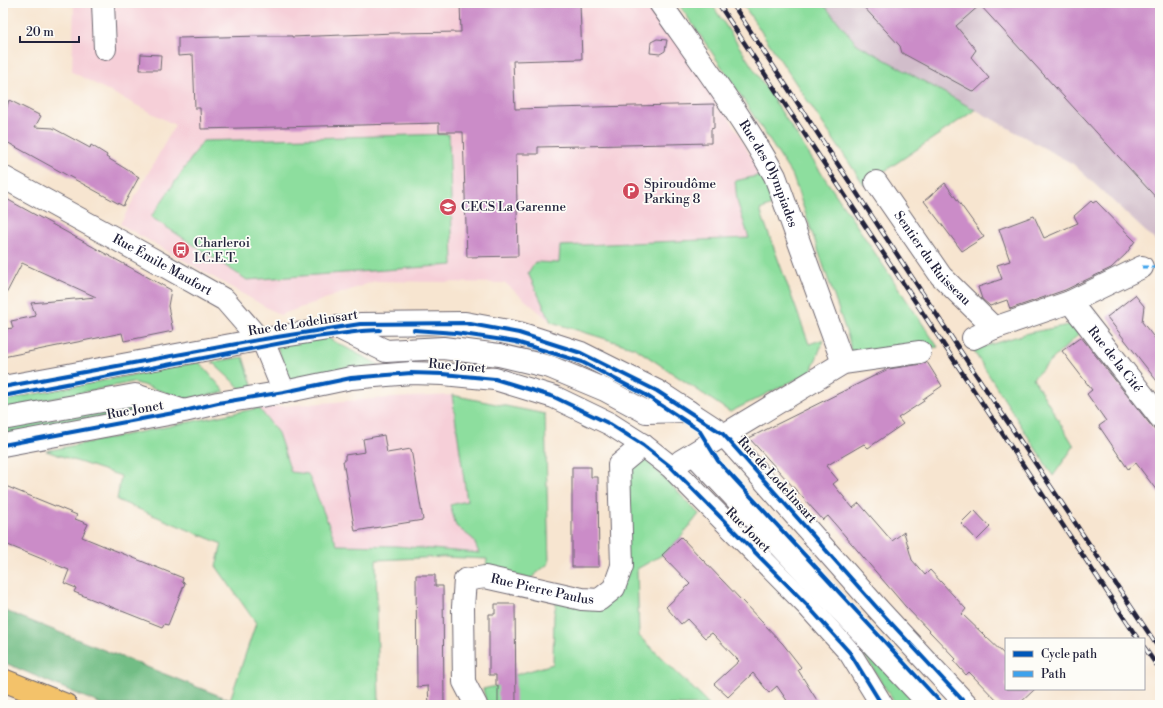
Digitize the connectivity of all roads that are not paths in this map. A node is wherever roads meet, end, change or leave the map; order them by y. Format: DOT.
graph roads {
  1 [pos="103,3"];
  2 [pos="660,3"];
  3 [pos="105,49"];
  4 [pos="3,177"];
  5 [pos="876,182"];
  6 [pos="1142,267"];
  7 [pos="1070,302"];
  8 [pos="994,328"];
  9 [pos="974,338"];
  10 [pos="258,340"];
  11 [pos="920,352"];
  12 [pos="843,363"];
  13 [pos="3,387"];
  14 [pos="284,392"];
  15 [pos="184,411"];
  16 [pos="1160,417"];
  17 [pos="3,419"];
  18 [pos="723,434"];
  19 [pos="3,445"];
  20 [pos="642,445"];
  21 [pos="694,454"];
  22 [pos="671,467"];
  23 [pos="3,680"];
  24 [pos="66,705"];
  25 [pos="476,705"];
  26 [pos="882,705"];
  27 [pos="930,705"];
  28 [pos="967,705"];
  1 -- 3 [label="street"];
  2 -- 12 [label="street, Rue des Olympiades"];
  4 -- 10 [label="street, Rue Émile Maufort"];
  5 -- 8 [label="street, Sentier du Ruisseau"];
  6 -- 7 [label="street"];
  7 -- 8 [label="street"];
  7 -- 16 [label="street, Rue de la Cité"];
  8 -- 9 [label="street"];
  10 -- 13 [label="street, Rue de Lodelinsart"];
  10 -- 14 [label="street, Rue Émile Maufort"];
  10 -- 18 [label="street, Rue de Lodelinsart"];
  11 -- 12 [label="street"];
  12 -- 18 [label="street"];
  14 -- 15 [label="street, Rue Jonet"];
  14 -- 20 [label="street, Rue Jonet"];
  15 -- 17 [label="street"];
  15 -- 19 [label="street, Rue Jonet"];
  18 -- 21 [label="street"];
  18 -- 28 [label="street, Rue de Lodelinsart"];
  20 -- 22 [label="street, Rue Jonet"];
  20 -- 25 [label="street, Rue Pierre Paulus"];
  21 -- 22 [label="street"];
  21 -- 27 [label="street"];
  22 -- 26 [label="street, Rue Jonet"];
  23 -- 24 [label="highway"];
}
